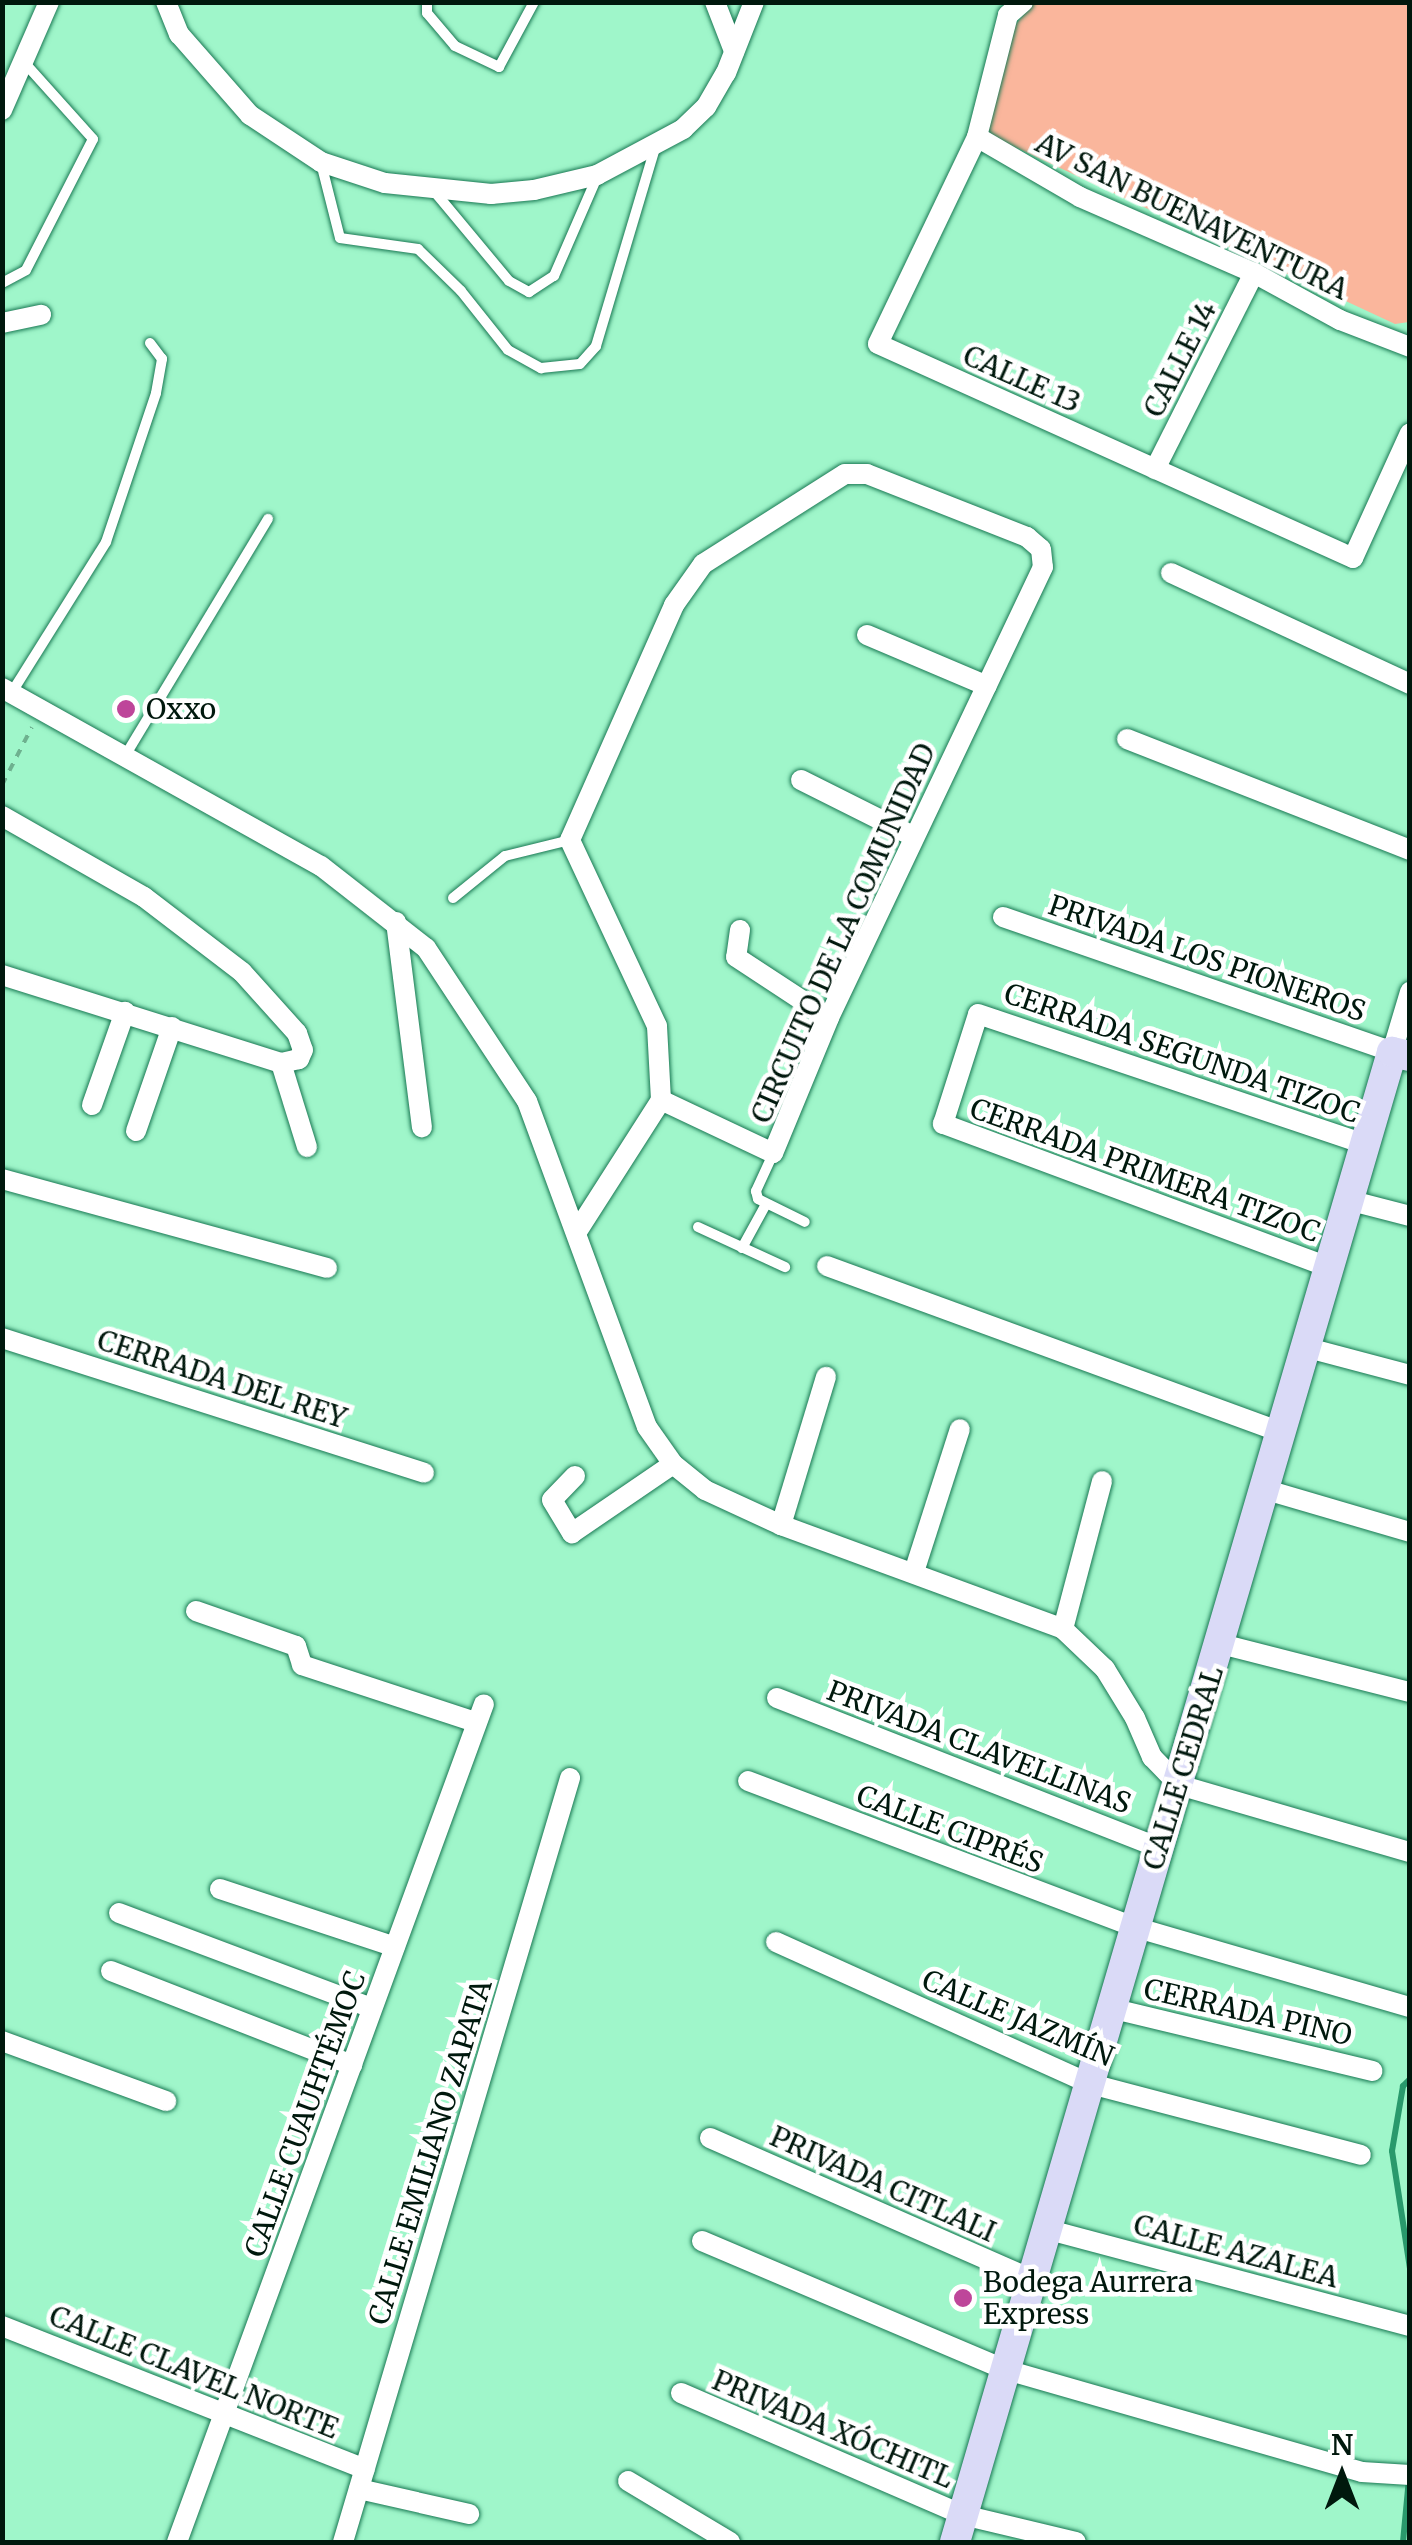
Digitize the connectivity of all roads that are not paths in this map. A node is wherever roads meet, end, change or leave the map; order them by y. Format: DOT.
graph roads {
  1 [pos="49,2"];
  2 [pos="166,2"];
  3 [pos="427,2"];
  4 [pos="534,2"];
  5 [pos="715,2"];
  6 [pos="754,2"];
  7 [pos="1023,2"];
  8 [pos="734,51"];
  9 [pos="23,62"];
  10 [pos="2,110"];
  11 [pos="977,137"];
  12 [pos="655,148"];
  13 [pos="321,162"];
  14 [pos="597,175"];
  15 [pos="433,190"];
  16 [pos="1254,274"];
  17 [pos="2,283"];
  18 [pos="41,315"];
  19 [pos="2,323"];
  20 [pos="150,343"];
  21 [pos="1410,347"];
  22 [pos="1410,434"];
  23 [pos="1155,469"];
  24 [pos="268,519"];
  25 [pos="1171,573"];
  26 [pos="867,635"];
  27 [pos="1410,684"];
  28 [pos="987,686"];
  29 [pos="7,690"];
  30 [pos="1127,739"];
  31 [pos="124,756"];
  32 [pos="801,780"];
  33 [pos="2,816"];
  34 [pos="913,836"];
  35 [pos="570,840"];
  36 [pos="1410,850"];
  37 [pos="453,898"];
  38 [pos="1003,917"];
  39 [pos="396,922"];
  40 [pos="740,930"];
  41 [pos="2,975"];
  42 [pos="1410,992"];
  43 [pos="125,1012"];
  44 [pos="829,1018"];
  45 [pos="172,1027"];
  46 [pos="1401,1054"];
  47 [pos="290,1061"];
  48 [pos="661,1100"];
  49 [pos="92,1106"];
  50 [pos="943,1124"];
  51 [pos="422,1127"];
  52 [pos="136,1131"];
  53 [pos="1364,1144"];
  54 [pos="306,1146"];
  55 [pos="774,1153"];
  56 [pos="2,1179"];
  57 [pos="1348,1200"];
  58 [pos="765,1206"];
  59 [pos="1410,1216"];
  60 [pos="805,1222"];
  61 [pos="698,1227"];
  62 [pos="578,1230"];
  63 [pos="742,1248"];
  64 [pos="785,1266"];
  65 [pos="827,1266"];
  66 [pos="1328,1266"];
  67 [pos="326,1268"];
  68 [pos="2,1338"];
  69 [pos="1304,1347"];
  70 [pos="1410,1375"];
  71 [pos="826,1377"];
  72 [pos="960,1429"];
  73 [pos="1279,1431"];
  74 [pos="673,1464"];
  75 [pos="424,1473"];
  76 [pos="575,1476"];
  77 [pos="1102,1482"];
  78 [pos="1263,1488"];
  79 [pos="781,1525"];
  80 [pos="1410,1532"];
  81 [pos="914,1572"];
  82 [pos="196,1611"];
  83 [pos="1062,1629"];
  84 [pos="1221,1644"];
  85 [pos="1410,1692"];
  86 [pos="777,1698"];
  87 [pos="570,1778"];
  88 [pos="748,1780"];
  89 [pos="1179,1785"];
  90 [pos="1160,1848"];
  91 [pos="1410,1852"];
  92 [pos="220,1889"];
  93 [pos="119,1913"];
  94 [pos="1134,1927"];
  95 [pos="776,1942"];
  96 [pos="394,1947"];
  97 [pos="111,1971"];
  98 [pos="1410,2007"];
  99 [pos="372,2008"];
  100 [pos="1110,2008"];
  101 [pos="2,2042"];
  102 [pos="352,2065"];
  103 [pos="1373,2071"];
  104 [pos="1091,2084"];
  105 [pos="166,2101"];
  106 [pos="710,2138"];
  107 [pos="1361,2156"];
  108 [pos="1049,2230"];
  109 [pos="702,2240"];
  110 [pos="1033,2280"];
  111 [pos="2,2326"];
  112 [pos="1410,2326"];
  113 [pos="1003,2369"];
  114 [pos="681,2394"];
  115 [pos="226,2416"];
  116 [pos="1410,2475"];
  117 [pos="362,2479"];
  118 [pos="628,2481"];
  119 [pos="468,2514"];
  120 [pos="959,2528"];
  121 [pos="176,2542"];
  122 [pos="343,2542"];
  123 [pos="730,2542"];
  124 [pos="1076,2542"];
  1 -- 9 [label="street"];
  2 -- 13 [label="street"];
  3 -- 4 [label="lane"];
  5 -- 8 [label="street"];
  6 -- 8 [label="street"];
  7 -- 11 [label="street"];
  8 -- 12 [label="street"];
  9 -- 10 [label="street"];
  9 -- 17 [label="lane"];
  11 -- 16 [label="street, AV SAN BUENAVENTURA"];
  11 -- 23 [label="street, CALLE 13"];
  12 -- 13 [label="lane"];
  12 -- 14 [label="street"];
  13 -- 15 [label="street"];
  14 -- 15 [label="street"];
  14 -- 15 [label="lane"];
  16 -- 21 [label="street, AV SAN BUENAVENTURA"];
  16 -- 23 [label="street, CALLE 14"];
  18 -- 19 [label="street"];
  20 -- 29 [label="lane"];
  22 -- 23 [label="street, CALLE 13"];
  24 -- 31 [label="lane"];
  25 -- 27 [label="street"];
  26 -- 28 [label="street"];
  28 -- 34 [label="street, CIRCUITO DE LA COMUNIDAD"];
  28 -- 35 [label="street, CIRCUITO DE LA COMUNIDAD"];
  29 -- 31 [label="street"];
  30 -- 36 [label="street"];
  31 -- 39 [label="street"];
  32 -- 34 [label="street"];
  33 -- 47 [label="street"];
  34 -- 44 [label="street, CIRCUITO DE LA COMUNIDAD"];
  35 -- 37 [label="lane"];
  35 -- 48 [label="street"];
  38 -- 46 [label="street, PRIVADA LOS PIONEROS"];
  39 -- 51 [label="street"];
  39 -- 62 [label="street"];
  40 -- 44 [label="street"];
  41 -- 43 [label="street"];
  42 -- 46 [label="street, CALLE CEDRAL"];
  43 -- 45 [label="street"];
  43 -- 49 [label="street"];
  44 -- 55 [label="street, CIRCUITO DE LA COMUNIDAD"];
  45 -- 47 [label="street"];
  45 -- 52 [label="street"];
  46 -- 53 [label="street, CALLE CEDRAL"];
  47 -- 54 [label="street"];
  48 -- 55 [label="street, CIRCUITO DE LA COMUNIDAD"];
  48 -- 62 [label="street"];
  50 -- 53 [label="street, CERRADA SEGUNDA TIZOC"];
  50 -- 66 [label="street, CERRADA PRIMERA TIZOC"];
  53 -- 57 [label="street, CALLE CEDRAL"];
  55 -- 58 [label="lane"];
  56 -- 67 [label="street"];
  57 -- 59 [label="street"];
  57 -- 66 [label="street, CALLE CEDRAL"];
  58 -- 60 [label="lane"];
  58 -- 63 [label="lane"];
  61 -- 63 [label="lane"];
  62 -- 74 [label="street"];
  63 -- 64 [label="lane"];
  65 -- 73 [label="street"];
  66 -- 69 [label="street, CALLE CEDRAL"];
  68 -- 75 [label="street, CERRADA DEL REY"];
  69 -- 70 [label="street"];
  69 -- 73 [label="street, CALLE CEDRAL"];
  71 -- 79 [label="street"];
  72 -- 81 [label="street"];
  73 -- 78 [label="street, CALLE CEDRAL"];
  74 -- 76 [label="street"];
  74 -- 79 [label="street"];
  77 -- 83 [label="street"];
  78 -- 80 [label="street"];
  78 -- 84 [label="street, CALLE CEDRAL"];
  79 -- 81 [label="street"];
  81 -- 83 [label="street"];
  82 -- 96 [label="street, CALLE CUAUHTÉMOC"];
  83 -- 89 [label="street"];
  84 -- 85 [label="street"];
  84 -- 89 [label="street, CALLE CEDRAL"];
  86 -- 90 [label="street, PRIVADA CLAVELLINAS"];
  87 -- 117 [label="street, CALLE EMILIANO ZAPATA"];
  88 -- 94 [label="street, CALLE CIPRÉS"];
  89 -- 90 [label="street, CALLE CEDRAL"];
  89 -- 91 [label="street"];
  90 -- 94 [label="street, CALLE CEDRAL"];
  92 -- 96 [label="street"];
  93 -- 99 [label="street"];
  94 -- 98 [label="street, CALLE CIPRÉS"];
  94 -- 100 [label="street, CALLE CEDRAL"];
  95 -- 104 [label="street, CALLE JAZMÍN"];
  96 -- 99 [label="street, CALLE CUAUHTÉMOC"];
  97 -- 102 [label="street"];
  99 -- 102 [label="street, CALLE CUAUHTÉMOC"];
  100 -- 103 [label="street, CERRADA PINO"];
  100 -- 104 [label="street, CALLE CEDRAL"];
  101 -- 105 [label="street"];
  102 -- 115 [label="street, CALLE CUAUHTÉMOC"];
  104 -- 107 [label="street, CALLE JAZMÍN"];
  104 -- 108 [label="street, CALLE CEDRAL"];
  106 -- 110 [label="street, PRIVADA CITLALI"];
  108 -- 110 [label="street, CALLE CEDRAL"];
  108 -- 112 [label="street, CALLE AZALEA"];
  109 -- 113 [label="street"];
  110 -- 113 [label="street, CALLE CEDRAL"];
  111 -- 115 [label="street, CALLE CLAVEL NORTE"];
  113 -- 116 [label="street"];
  113 -- 120 [label="street, CALLE CEDRAL"];
  114 -- 120 [label="street, PRIVADA XÓCHITL"];
  115 -- 117 [label="street, CALLE CLAVEL NORTE"];
  115 -- 121 [label="street, CALLE CUAUHTÉMOC"];
  117 -- 119 [label="street, CALLE CLAVEL NORTE"];
  117 -- 122 [label="street, CALLE EMILIANO ZAPATA"];
  118 -- 123 [label="street"];
  120 -- 124 [label="street, PRIVADA XÓCHITL"];
}
